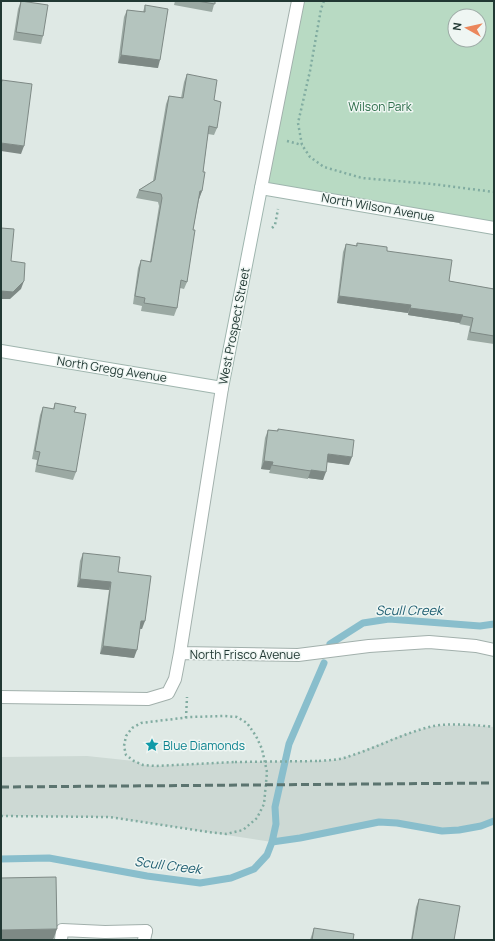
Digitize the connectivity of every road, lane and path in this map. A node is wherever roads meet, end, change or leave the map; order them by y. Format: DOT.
graph roads {
  1 [pos="298,1"];
  2 [pos="324,1"];
  3 [pos="261,188"];
  4 [pos="494,192"];
  5 [pos="494,228"];
  6 [pos="1,351"];
  7 [pos="222,388"];
  8 [pos="494,650"];
  9 [pos="180,654"];
  10 [pos="1,697"];
  11 [pos="494,728"];
  12 [pos="1,816"];
  13 [pos="145,935"];
  14 [pos="61,940"];
  1 -- 3 [label="street, West Prospect Street"];
  2 -- 4 [label="path"];
  3 -- 5 [label="street, North Wilson Avenue"];
  3 -- 7 [label="street, West Prospect Street"];
  6 -- 7 [label="street, North Gregg Avenue"];
  7 -- 9 [label="street, West Prospect Street"];
  8 -- 9 [label="street, North Frisco Avenue"];
  9 -- 10 [label="street, North Frisco Avenue"];
  11 -- 12 [label="path, bridge"];
  13 -- 14 [label="street"];
}
